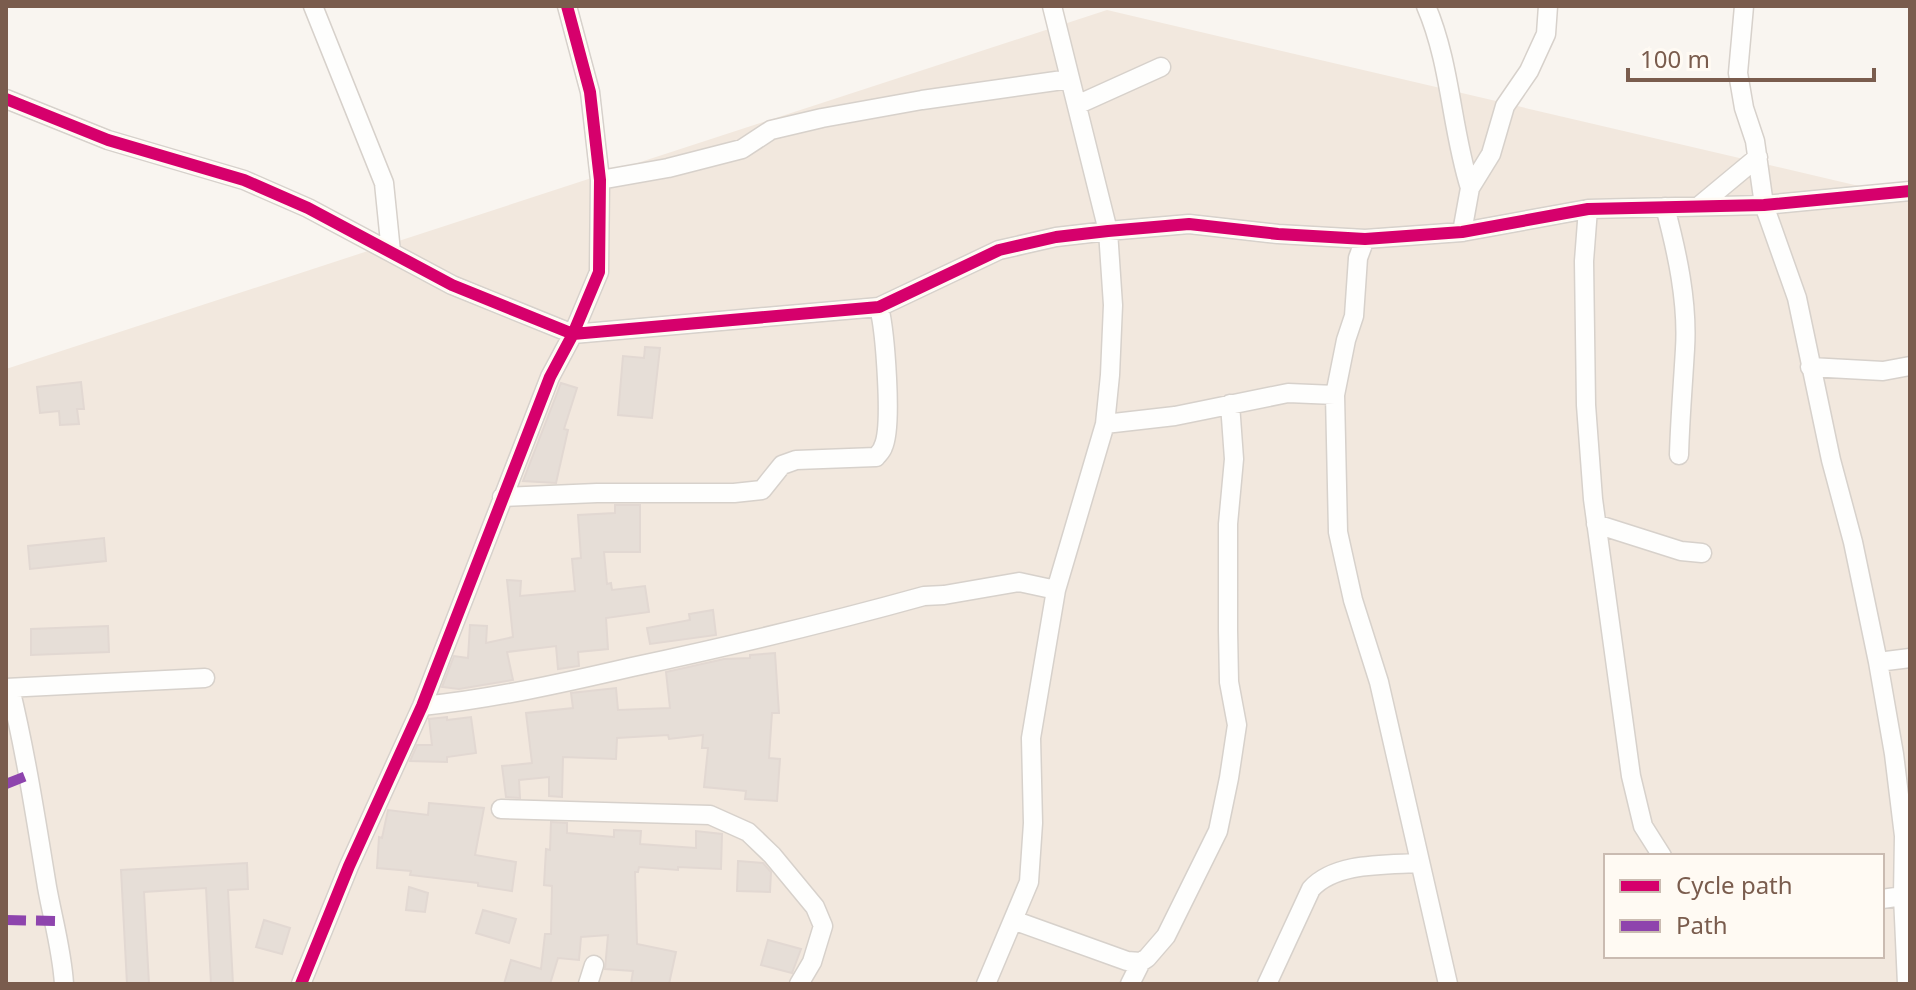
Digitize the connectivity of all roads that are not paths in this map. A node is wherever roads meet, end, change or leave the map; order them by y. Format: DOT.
graph roads {
  1 [pos="313,6"];
  2 [pos="567,6"];
  3 [pos="1052,6"];
  4 [pos="1426,6"];
  5 [pos="1548,6"];
  6 [pos="1744,6"];
  7 [pos="1161,67"];
  8 [pos="1070,79"];
  9 [pos="6,99"];
  10 [pos="1079,104"];
  11 [pos="1758,157"];
  12 [pos="600,180"];
  13 [pos="1470,188"];
  14 [pos="1910,191"];
  15 [pos="1764,205"];
  16 [pos="1699,206"];
  17 [pos="1665,207"];
  18 [pos="1588,209"];
  19 [pos="1108,231"];
  20 [pos="1462,232"];
  21 [pos="1365,239"];
  22 [pos="391,252"];
  23 [pos="879,307"];
  24 [pos="573,334"];
  25 [pos="1910,366"];
  26 [pos="1810,367"];
  27 [pos="1335,395"];
  28 [pos="1230,404"];
  29 [pos="1105,424"];
  30 [pos="1679,455"];
  31 [pos="502,497"];
  32 [pos="1596,524"];
  33 [pos="1702,553"];
  34 [pos="1056,590"];
  35 [pos="1910,658"];
  36 [pos="1878,662"];
  37 [pos="205,678"];
  38 [pos="8,688"];
  39 [pos="422,706"];
  40 [pos="501,809"];
  41 [pos="1907,836"];
  42 [pos="1661,854"];
  43 [pos="1419,863"];
  44 [pos="1903,896"];
  45 [pos="1884,899"];
  46 [pos="1013,920"];
  47 [pos="1908,957"];
  48 [pos="1141,962"];
  49 [pos="594,965"];
  50 [pos="64,984"];
  51 [pos="301,984"];
  52 [pos="588,984"];
  53 [pos="799,984"];
  54 [pos="986,984"];
  55 [pos="1130,984"];
  56 [pos="1267,984"];
  57 [pos="1448,984"];
  58 [pos="1907,984"];
  1 -- 22 [label="street"];
  2 -- 12 [label="street"];
  3 -- 8 [label="street"];
  4 -- 13 [label="street"];
  5 -- 13 [label="street"];
  6 -- 11 [label="street"];
  7 -- 10 [label="street"];
  8 -- 10 [label="street"];
  8 -- 12 [label="street"];
  9 -- 22 [label="street"];
  10 -- 19 [label="street"];
  11 -- 15 [label="street"];
  11 -- 16 [label="street"];
  12 -- 24 [label="street"];
  13 -- 20 [label="street"];
  14 -- 15 [label="street"];
  15 -- 16 [label="street"];
  15 -- 26 [label="street"];
  16 -- 17 [label="street"];
  17 -- 18 [label="street"];
  17 -- 30 [label="street"];
  18 -- 20 [label="street"];
  18 -- 32 [label="street"];
  19 -- 21 [label="street"];
  19 -- 23 [label="street"];
  19 -- 29 [label="street"];
  20 -- 21 [label="street"];
  21 -- 27 [label="street"];
  22 -- 24 [label="street"];
  23 -- 24 [label="street"];
  23 -- 31 [label="street"];
  24 -- 31 [label="street"];
  25 -- 26 [label="street"];
  26 -- 36 [label="street"];
  27 -- 28 [label="street"];
  27 -- 43 [label="street"];
  28 -- 29 [label="street"];
  28 -- 48 [label="street"];
  29 -- 34 [label="street"];
  31 -- 39 [label="street"];
  32 -- 33 [label="street"];
  32 -- 42 [label="street"];
  34 -- 39 [label="street"];
  34 -- 46 [label="street"];
  35 -- 36 [label="street"];
  36 -- 41 [label="street"];
  37 -- 38 [label="street"];
  38 -- 50 [label="street"];
  39 -- 51 [label="street"];
  40 -- 53 [label="street"];
  41 -- 44 [label="street"];
  43 -- 56 [label="street"];
  43 -- 57 [label="street"];
  44 -- 45 [label="street"];
  44 -- 47 [label="street"];
  46 -- 48 [label="street"];
  46 -- 54 [label="street"];
  47 -- 58 [label="street"];
  48 -- 55 [label="street"];
  49 -- 52 [label="street"];
}
